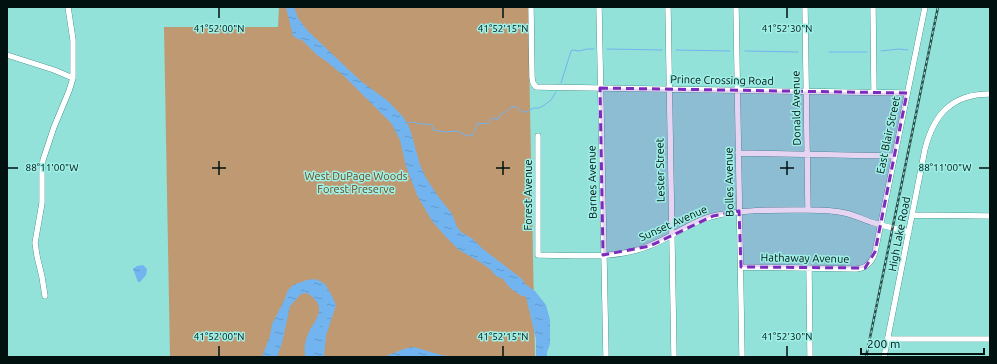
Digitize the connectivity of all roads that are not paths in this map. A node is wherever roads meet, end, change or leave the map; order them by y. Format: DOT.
graph roads {
  1 [pos="68,7"];
  2 [pos="532,7"];
  3 [pos="599,7"];
  4 [pos="668,7"];
  5 [pos="736,7"];
  6 [pos="805,7"];
  7 [pos="873,7"];
  8 [pos="925,7"];
  9 [pos="7,55"];
  10 [pos="72,78"];
  11 [pos="600,88"];
  12 [pos="669,89"];
  13 [pos="737,90"];
  14 [pos="806,92"];
  15 [pos="874,92"];
  16 [pos="908,93"];
  17 [pos="990,94"];
  18 [pos="538,136"];
  19 [pos="738,153"];
  20 [pos="807,154"];
  21 [pos="894,156"];
  22 [pos="808,210"];
  23 [pos="740,211"];
  24 [pos="913,216"];
  25 [pos="990,216"];
  26 [pos="880,225"];
  27 [pos="909,232"];
  28 [pos="671,235"];
  29 [pos="538,255"];
  30 [pos="603,255"];
  31 [pos="868,266"];
  32 [pos="741,268"];
  33 [pos="809,268"];
  34 [pos="45,296"];
  35 [pos="888,339"];
  36 [pos="990,339"];
  37 [pos="606,357"];
  38 [pos="674,357"];
  39 [pos="742,357"];
  40 [pos="810,357"];
  41 [pos="884,357"];
  1 -- 10 [label="street"];
  2 -- 11 [label="street, Prince Crossing Road"];
  3 -- 11 [label="street, Barnes Avenue"];
  4 -- 12 [label="street, Lester Street"];
  5 -- 13 [label="street, Bolles Avenue"];
  6 -- 14 [label="street, Donald Avenue"];
  7 -- 15 [label="street"];
  8 -- 16 [label="street, East Blair Street"];
  9 -- 10 [label="street"];
  10 -- 34 [label="street"];
  11 -- 12 [label="street, Prince Crossing Road"];
  11 -- 30 [label="street, Barnes Avenue"];
  12 -- 13 [label="street, Prince Crossing Road"];
  12 -- 28 [label="street, Lester Street"];
  13 -- 14 [label="street, Prince Crossing Road"];
  13 -- 19 [label="street, Bolles Avenue"];
  14 -- 15 [label="street, Prince Crossing Road"];
  14 -- 20 [label="street, Donald Avenue"];
  15 -- 16 [label="street, Prince Crossing Road"];
  16 -- 21 [label="street, East Blair Street"];
  17 -- 24 [label="street, High Lake Road"];
  18 -- 29 [label="street, Forest Avenue"];
  19 -- 20 [label="street"];
  19 -- 23 [label="street, Bolles Avenue"];
  20 -- 21 [label="street"];
  20 -- 22 [label="street, Donald Avenue"];
  21 -- 26 [label="street, East Blair Street"];
  22 -- 23 [label="street, Sunset Avenue"];
  22 -- 26 [label="street, Sunset Avenue"];
  23 -- 28 [label="street, Sunset Avenue"];
  23 -- 32 [label="street, Bolles Avenue"];
  24 -- 25 [label="street"];
  24 -- 27 [label="street, High Lake Road"];
  26 -- 27 [label="street, Sunset Avenue"];
  26 -- 31 [label="street, East Blair Street"];
  27 -- 35 [label="street, High Lake Road"];
  28 -- 30 [label="street, Sunset Avenue"];
  28 -- 38 [label="street, Lester Street"];
  29 -- 30 [label="street, Sunset Avenue"];
  30 -- 37 [label="street, Barnes Avenue"];
  31 -- 33 [label="street, Hathaway Avenue"];
  32 -- 33 [label="street, Hathaway Avenue"];
  32 -- 39 [label="street, Bolles Avenue"];
  33 -- 40 [label="street"];
  35 -- 36 [label="street"];
  35 -- 41 [label="street, High Lake Road"];
}
